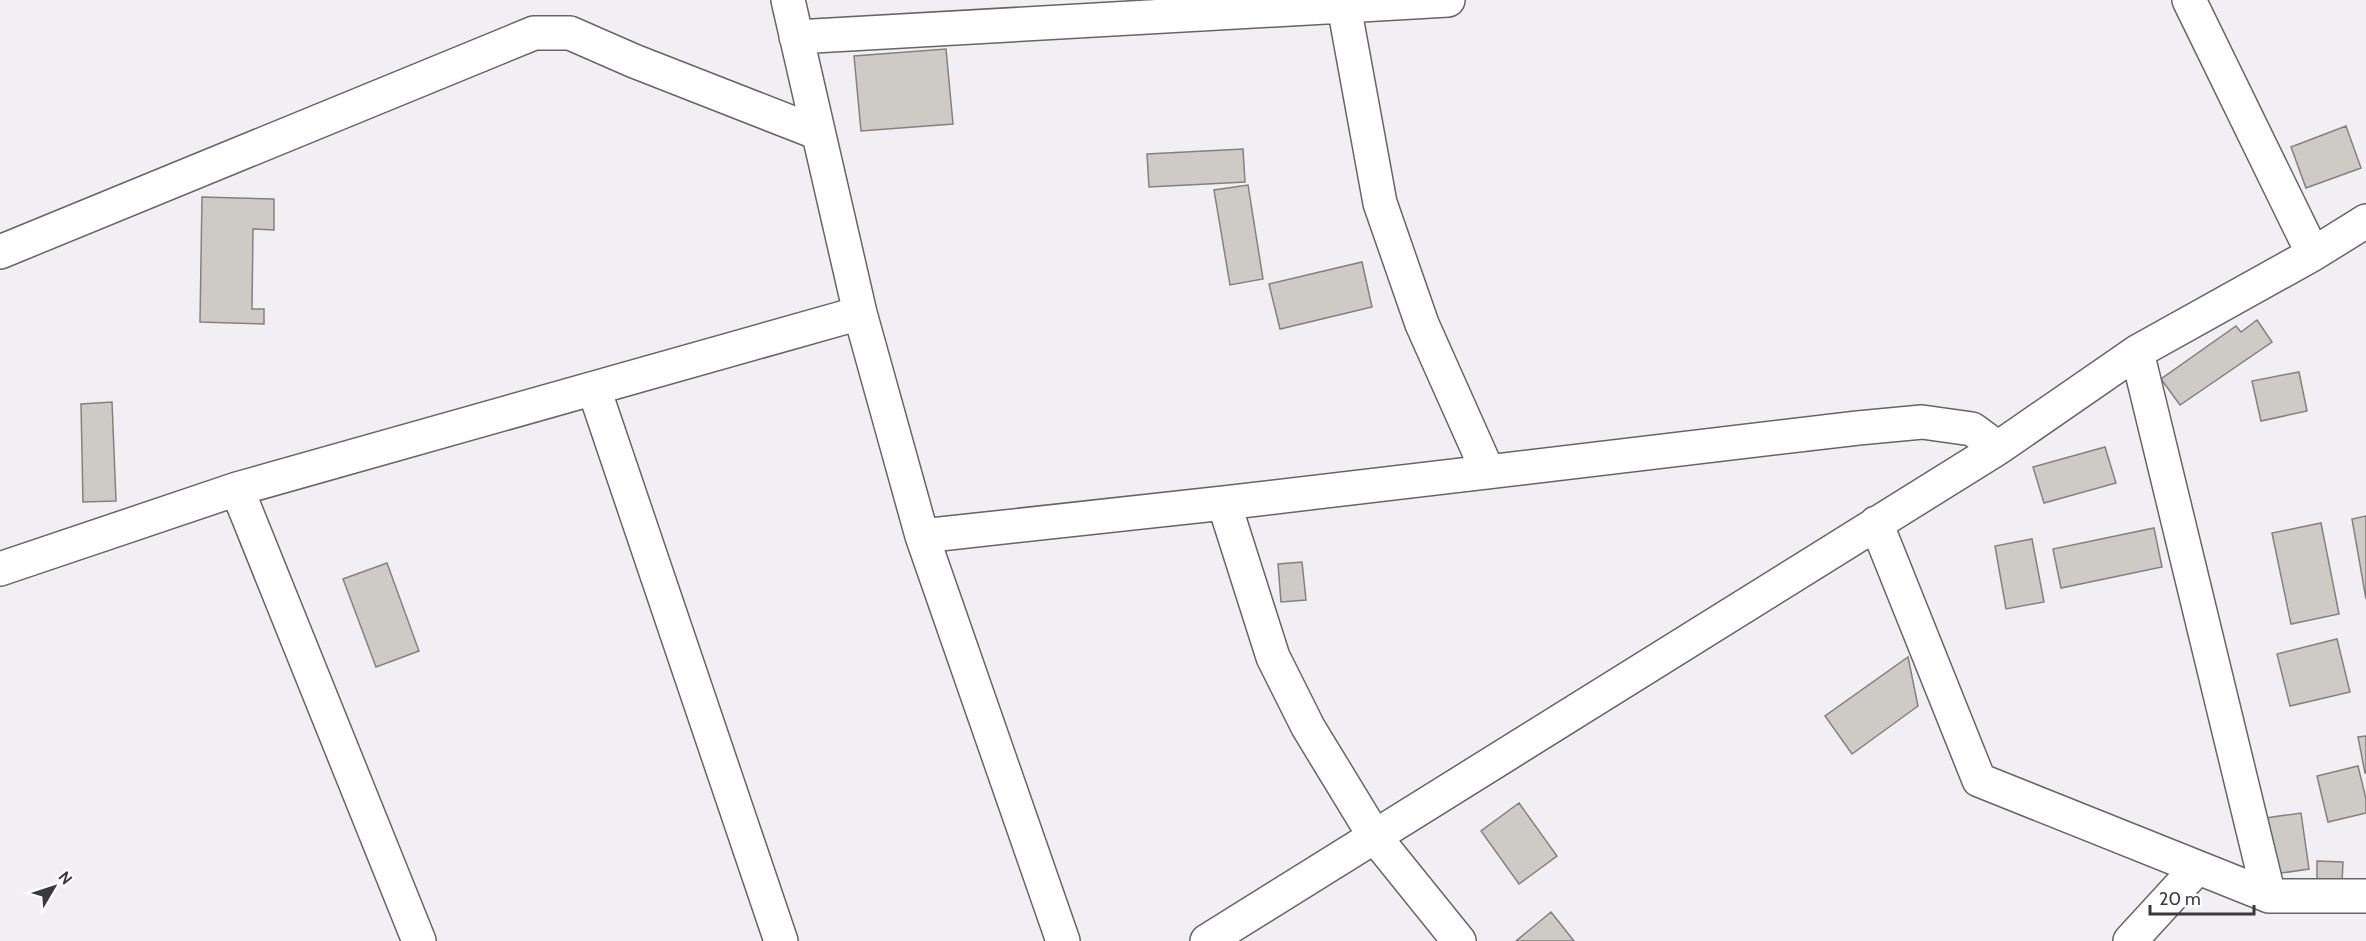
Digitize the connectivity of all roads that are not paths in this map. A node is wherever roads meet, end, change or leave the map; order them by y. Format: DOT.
graph roads {
  1 [pos="788,0"];
  2 [pos="1448,0"];
  3 [pos="2189,0"];
  4 [pos="1344,6"];
  5 [pos="796,37"];
  6 [pos="818,133"];
  7 [pos="2366,221"];
  8 [pos="0,252"];
  9 [pos="2313,254"];
  10 [pos="860,314"];
  11 [pos="2137,352"];
  12 [pos="594,389"];
  13 [pos="1998,448"];
  14 [pos="1488,472"];
  15 [pos="237,489"];
  16 [pos="1224,503"];
  17 [pos="1876,523"];
  18 [pos="922,536"];
  19 [pos="0,569"];
  20 [pos="1375,837"];
  21 [pos="2197,868"];
  22 [pos="2269,896"];
  23 [pos="2366,896"];
  24 [pos="419,941"];
  25 [pos="781,941"];
  26 [pos="1063,941"];
  27 [pos="1207,941"];
  28 [pos="1459,941"];
  29 [pos="2130,941"];
  1 -- 5 [label="street"];
  2 -- 4 [label="street"];
  3 -- 9 [label="street"];
  4 -- 5 [label="street"];
  4 -- 14 [label="street"];
  5 -- 6 [label="street"];
  6 -- 8 [label="street"];
  6 -- 10 [label="street"];
  7 -- 9 [label="street"];
  9 -- 11 [label="street"];
  10 -- 12 [label="street"];
  10 -- 18 [label="street"];
  11 -- 13 [label="street"];
  11 -- 22 [label="street"];
  12 -- 15 [label="street"];
  12 -- 25 [label="street"];
  13 -- 14 [label="street"];
  13 -- 17 [label="street"];
  14 -- 16 [label="street"];
  15 -- 19 [label="street"];
  15 -- 24 [label="street"];
  16 -- 18 [label="street"];
  16 -- 20 [label="street"];
  17 -- 20 [label="street"];
  17 -- 21 [label="street"];
  18 -- 26 [label="street"];
  20 -- 27 [label="street"];
  20 -- 28 [label="street"];
  21 -- 22 [label="street"];
  21 -- 29 [label="street"];
  22 -- 23 [label="street"];
}
